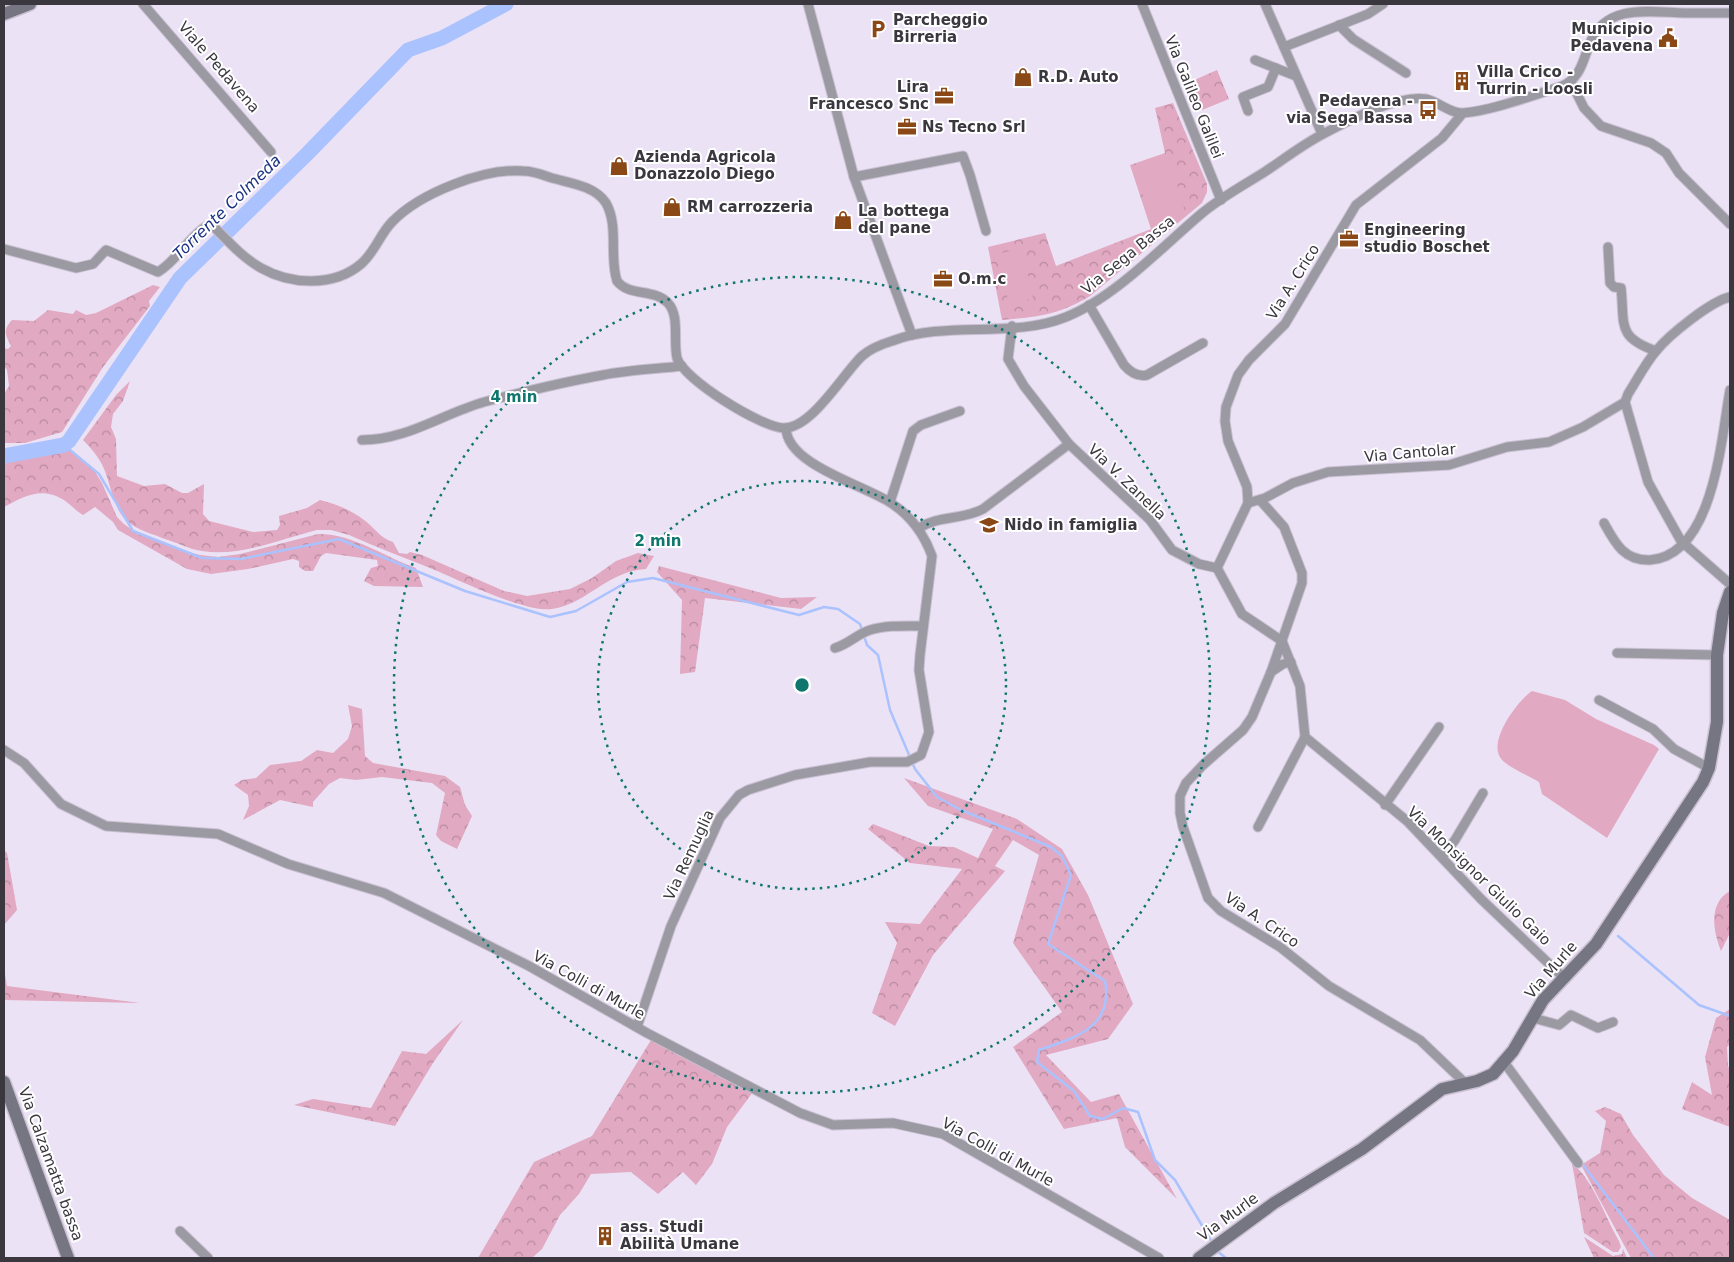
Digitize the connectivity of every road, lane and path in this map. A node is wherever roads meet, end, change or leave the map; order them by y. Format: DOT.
graph roads {
  1 [pos="30,4"];
  2 [pos="142,4"];
  3 [pos="808,4"];
  4 [pos="1142,4"];
  5 [pos="1265,4"];
  6 [pos="1383,4"];
  7 [pos="1730,13"];
  8 [pos="4,14"];
  9 [pos="1339,25"];
  10 [pos="1284,47"];
  11 [pos="1255,60"];
  12 [pos="1276,68"];
  13 [pos="1406,73"];
  14 [pos="1296,76"];
  15 [pos="1570,82"];
  16 [pos="1248,111"];
  17 [pos="1462,114"];
  18 [pos="1322,134"];
  19 [pos="271,152"];
  20 [pos="854,177"];
  21 [pos="1221,200"];
  22 [pos="1730,224"];
  23 [pos="986,230"];
  24 [pos="1608,247"];
  25 [pos="4,249"];
  26 [pos="1730,297"];
  27 [pos="1089,305"];
  28 [pos="1012,326"];
  29 [pos="912,334"];
  30 [pos="1204,343"];
  31 [pos="1656,351"];
  32 [pos="682,366"];
  33 [pos="1730,390"];
  34 [pos="1625,402"];
  35 [pos="960,411"];
  36 [pos="786,428"];
  37 [pos="362,440"];
  38 [pos="1068,444"];
  39 [pos="1260,500"];
  40 [pos="890,502"];
  41 [pos="1248,502"];
  42 [pos="1604,523"];
  43 [pos="919,528"];
  44 [pos="1685,544"];
  45 [pos="1217,568"];
  46 [pos="1730,584"];
  47 [pos="1730,592"];
  48 [pos="922,626"];
  49 [pos="1282,641"];
  50 [pos="835,648"];
  51 [pos="1617,653"];
  52 [pos="1717,656"];
  53 [pos="1291,662"];
  54 [pos="1271,672"];
  55 [pos="1599,700"];
  56 [pos="1439,727"];
  57 [pos="1305,737"];
  58 [pos="4,750"];
  59 [pos="1709,768"];
  60 [pos="1483,793"];
  61 [pos="1385,805"];
  62 [pos="1258,826"];
  63 [pos="1442,857"];
  64 [pos="1564,978"];
  65 [pos="1533,1018"];
  66 [pos="1613,1022"];
  67 [pos="637,1027"];
  68 [pos="1504,1062"];
  69 [pos="4,1082"];
  70 [pos="1465,1083"];
  71 [pos="1578,1163"];
  72 [pos="180,1231"];
  73 [pos="68,1258"];
  74 [pos="208,1258"];
  75 [pos="1159,1258"];
  76 [pos="1199,1258"];
  1 -- 8 [label="main road"];
  2 -- 19 [label="street, Viale Pedavena"];
  3 -- 20 [label="street"];
  4 -- 21 [label="street, Via Galileo Galilei"];
  5 -- 10 [label="street"];
  6 -- 9 [label="street"];
  7 -- 15 [label="street"];
  9 -- 10 [label="street"];
  9 -- 13 [label="street"];
  10 -- 14 [label="street"];
  11 -- 12 [label="street"];
  12 -- 14 [label="street"];
  12 -- 16 [label="street"];
  14 -- 18 [label="street"];
  15 -- 17 [label="street"];
  15 -- 22 [label="street"];
  17 -- 18 [label="street, Via Sega Bassa"];
  17 -- 41 [label="street, Via A. Crico"];
  18 -- 21 [label="street, Via Sega Bassa"];
  20 -- 23 [label="street"];
  20 -- 29 [label="street"];
  21 -- 27 [label="street, Via Sega Bassa"];
  24 -- 31 [label="street"];
  25 -- 32 [label="street"];
  26 -- 31 [label="street"];
  27 -- 28 [label="street, Via Sega Bassa"];
  27 -- 30 [label="street"];
  28 -- 29 [label="street, Via Sega Bassa"];
  28 -- 38 [label="street, Via V. Zanella"];
  29 -- 36 [label="street, Via Sega Bassa"];
  31 -- 34 [label="street"];
  32 -- 36 [label="street"];
  32 -- 37 [label="street"];
  33 -- 44 [label="street"];
  34 -- 39 [label="street, Via Cantolar"];
  34 -- 44 [label="street"];
  35 -- 40 [label="street"];
  36 -- 40 [label="street, Via Remuglia"];
  38 -- 43 [label="street, Via V. Zanella"];
  38 -- 45 [label="street, Via V. Zanella"];
  39 -- 41 [label="street, Via Cantolar"];
  39 -- 49 [label="street"];
  40 -- 43 [label="street, Via Remuglia"];
  41 -- 45 [label="street"];
  42 -- 44 [label="street"];
  43 -- 48 [label="street, Via Remuglia"];
  44 -- 46 [label="street"];
  45 -- 49 [label="street"];
  47 -- 52 [label="main road, Via Murle"];
  48 -- 50 [label="street"];
  48 -- 67 [label="street, Via Remuglia"];
  49 -- 53 [label="street"];
  49 -- 54 [label="street, Via A. Crico"];
  51 -- 52 [label="street"];
  52 -- 59 [label="main road, Via Murle"];
  53 -- 54 [label="street"];
  53 -- 57 [label="street"];
  54 -- 70 [label="street, Via A. Crico"];
  55 -- 59 [label="street"];
  56 -- 61 [label="street"];
  57 -- 61 [label="street, Via Monsignor Giulio Gaio"];
  57 -- 62 [label="street"];
  58 -- 67 [label="street, Via Colli di Murle"];
  59 -- 64 [label="main road, Via Murle"];
  60 -- 63 [label="street"];
  61 -- 63 [label="street, Via Monsignor Giulio Gaio"];
  63 -- 64 [label="street, Via Monsignor Giulio Gaio"];
  64 -- 65 [label="main road, Via Murle"];
  65 -- 66 [label="street"];
  65 -- 68 [label="main road, Via Murle"];
  67 -- 75 [label="street, Via Colli di Murle"];
  68 -- 70 [label="main road, Via Murle"];
  68 -- 71 [label="street"];
  69 -- 73 [label="main road, Via Calzamatta bassa"];
  70 -- 76 [label="main road, Via Murle"];
  72 -- 74 [label="street"];
}
